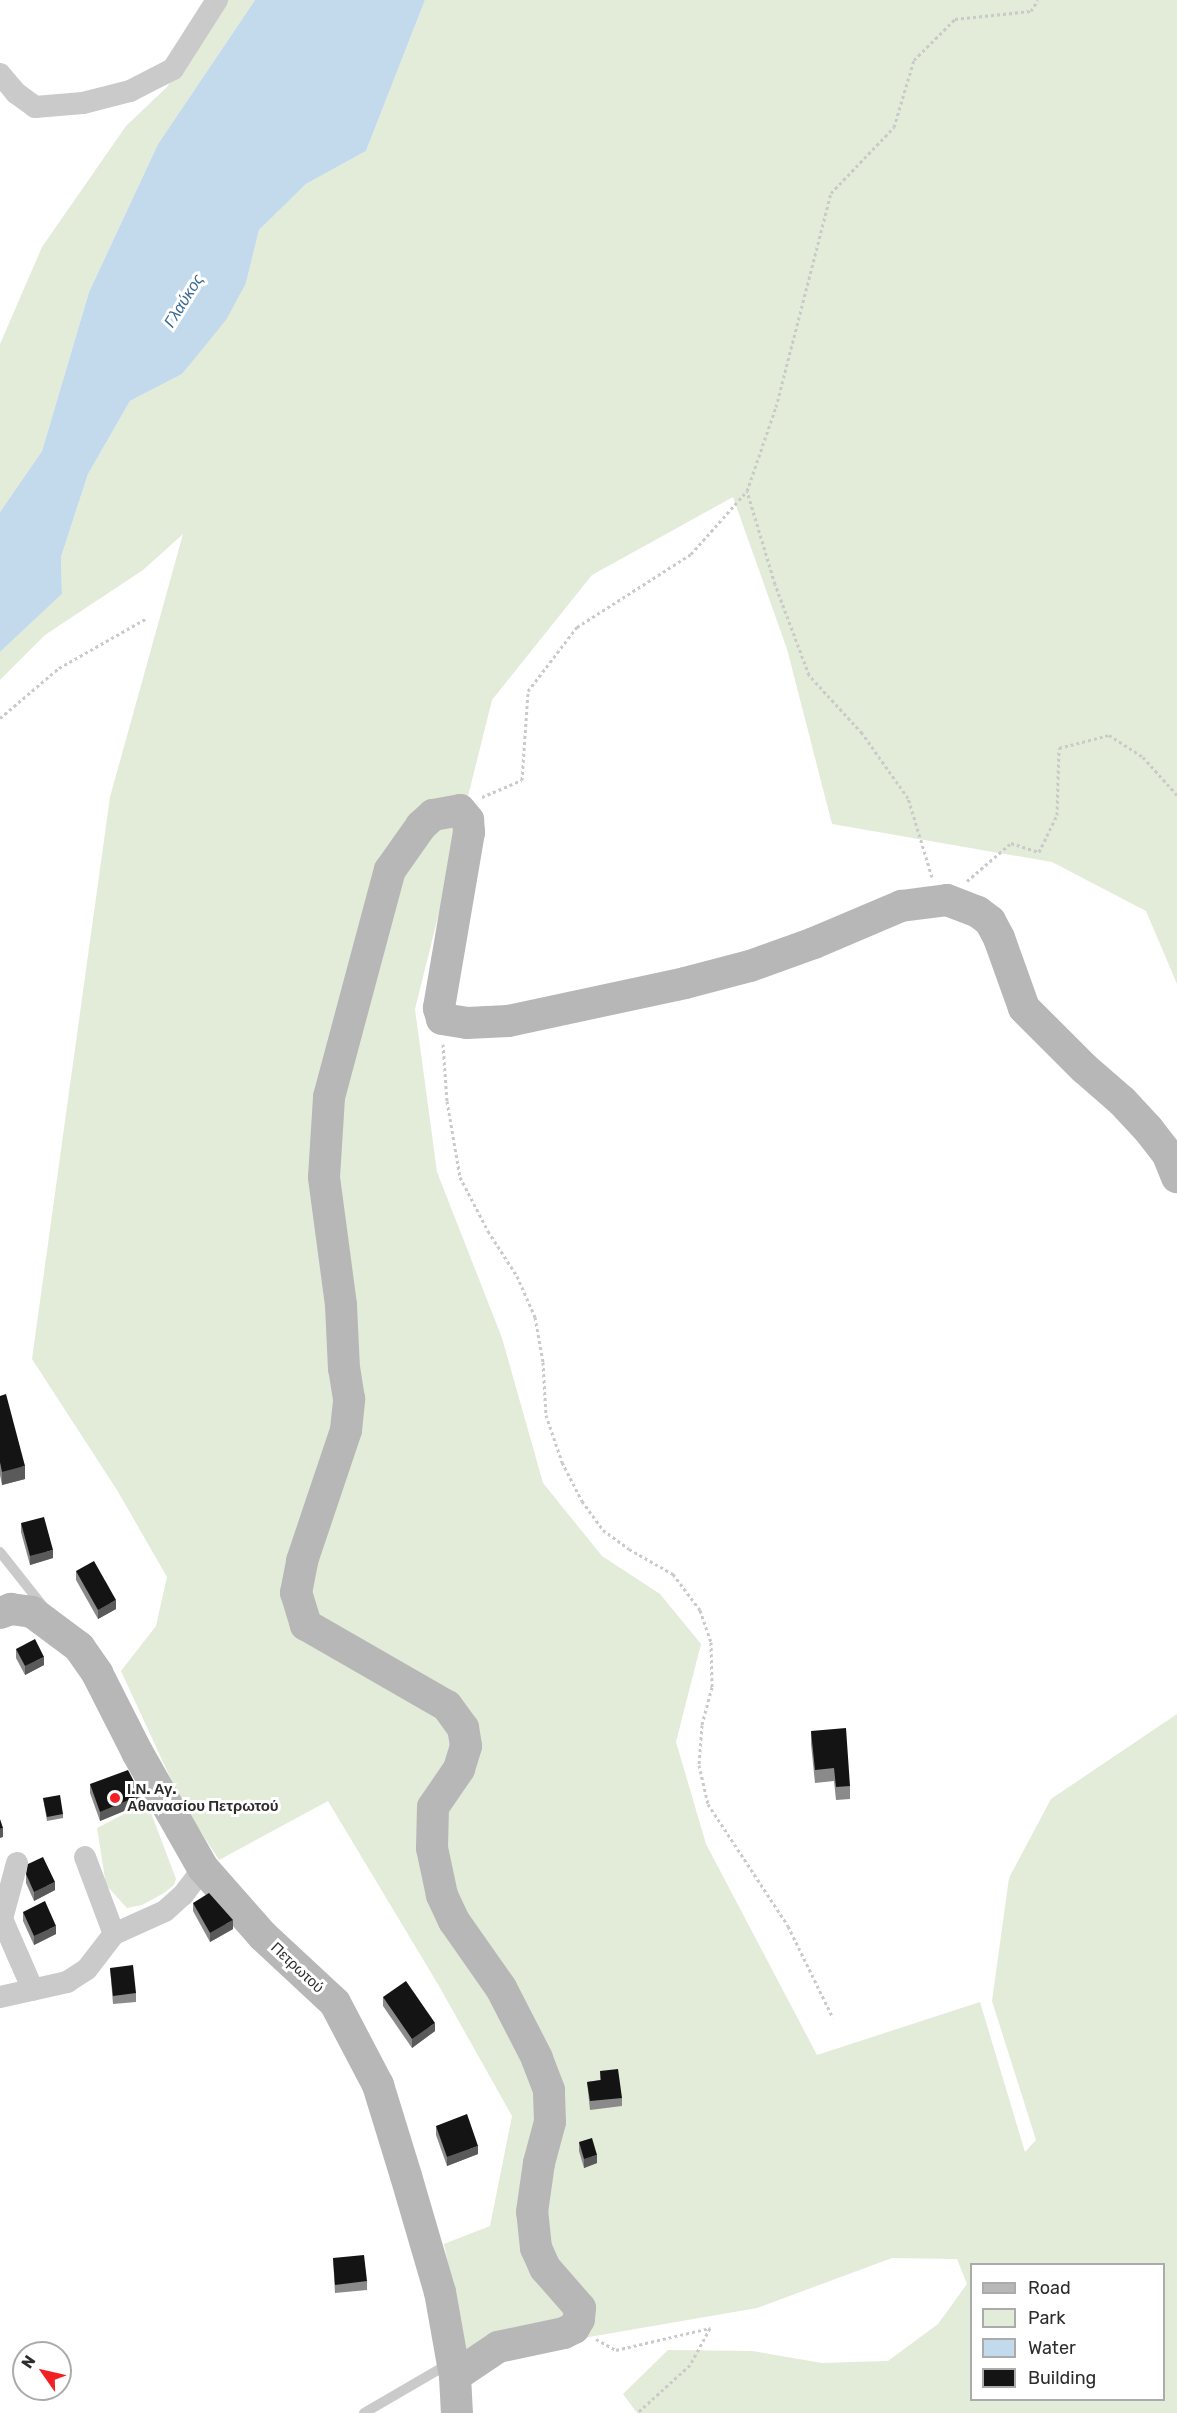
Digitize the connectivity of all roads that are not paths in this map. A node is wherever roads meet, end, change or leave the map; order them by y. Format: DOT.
graph roads {
  1 [pos="216,0"];
  2 [pos="0,74"];
  3 [pos="1177,1177"];
  4 [pos="0,1552"];
  5 [pos="0,1613"];
  6 [pos="62,1633"];
  7 [pos="85,1857"];
  8 [pos="16,1863"];
  9 [pos="204,1868"];
  10 [pos="1,1918"];
  11 [pos="114,1934"];
  12 [pos="33,1990"];
  13 [pos="0,1997"];
  14 [pos="454,2369"];
  15 [pos="364,2413"];
  16 [pos="457,2413"];
  1 -- 2 [label="street"];
  3 -- 14 [label="street"];
  4 -- 6 [label="lane"];
  5 -- 6 [label="street, Πετρωτού"];
  6 -- 9 [label="street, Πετρωτού"];
  7 -- 11 [label="street"];
  8 -- 10 [label="street"];
  9 -- 11 [label="street"];
  9 -- 14 [label="street, Πετρωτού"];
  10 -- 12 [label="street"];
  11 -- 12 [label="street"];
  12 -- 13 [label="street"];
  14 -- 15 [label="lane"];
  14 -- 16 [label="street, Πετρωτού"];
}
